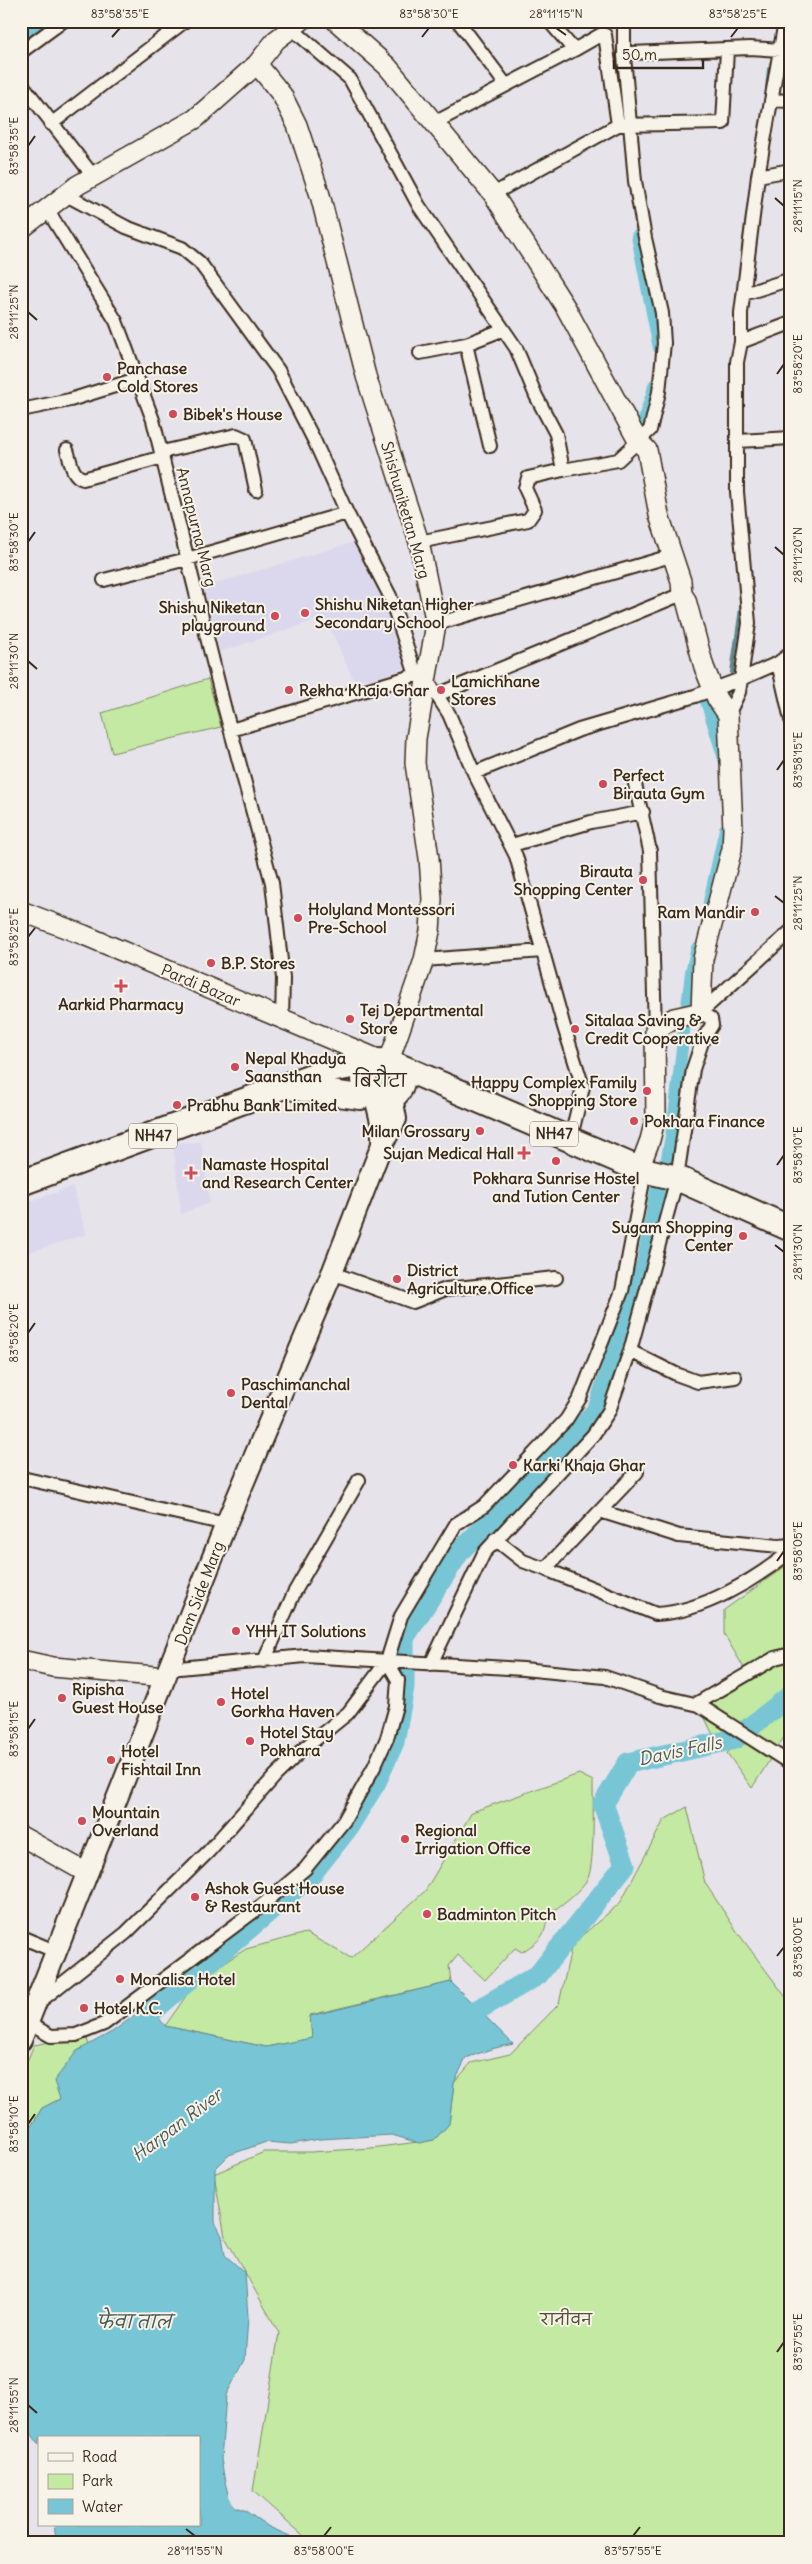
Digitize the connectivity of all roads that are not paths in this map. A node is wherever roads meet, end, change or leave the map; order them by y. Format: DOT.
graph roads {
  1 [pos="63,21"];
  2 [pos="185,21"];
  3 [pos="336,21"];
  4 [pos="458,21"];
  5 [pos="549,21"];
  6 [pos="624,21"];
  7 [pos="787,23"];
  8 [pos="295,24"];
  9 [pos="170,26"];
  10 [pos="574,50"];
  11 [pos="727,50"];
  12 [pos="781,50"];
  13 [pos="21,52"];
  14 [pos="624,56"];
  15 [pos="257,64"];
  16 [pos="21,83"];
  17 [pos="506,85"];
  18 [pos="771,100"];
  19 [pos="791,101"];
  20 [pos="434,123"];
  21 [pos="51,124"];
  22 [pos="625,125"];
  23 [pos="791,170"];
  24 [pos="758,176"];
  25 [pos="94,177"];
  26 [pos="493,194"];
  27 [pos="66,195"];
  28 [pos="47,209"];
  29 [pos="21,229"];
  30 [pos="791,279"];
  31 [pos="744,294"];
  32 [pos="791,323"];
  33 [pos="502,330"];
  34 [pos="741,342"];
  35 [pos="466,344"];
  36 [pos="420,353"];
  37 [pos="137,379"];
  38 [pos="21,410"];
  39 [pos="791,438"];
  40 [pos="638,440"];
  41 [pos="738,441"];
  42 [pos="490,446"];
  43 [pos="67,450"];
  44 [pos="162,454"];
  45 [pos="563,470"];
  46 [pos="256,490"];
  47 [pos="347,513"];
  48 [pos="419,542"];
  49 [pos="671,556"];
  50 [pos="187,559"];
  51 [pos="104,580"];
  52 [pos="682,594"];
  53 [pos="436,624"];
  54 [pos="791,653"];
  55 [pos="778,663"];
  56 [pos="421,676"];
  57 [pos="741,679"];
  58 [pos="437,695"];
  59 [pos="721,704"];
  60 [pos="791,720"];
  61 [pos="231,730"];
  62 [pos="474,773"];
  63 [pos="635,784"];
  64 [pos="642,812"];
  65 [pos="512,845"];
  66 [pos="21,911"];
  67 [pos="790,932"];
  68 [pos="543,951"];
  69 [pos="424,960"];
  70 [pos="701,1012"];
  71 [pos="282,1019"];
  72 [pos="655,1030"];
  73 [pos="384,1062"];
  74 [pos="283,1087"];
  75 [pos="461,1094"];
  76 [pos="383,1095"];
  77 [pos="570,1141"];
  78 [pos="644,1170"];
  79 [pos="677,1178"];
  80 [pos="21,1183"];
  81 [pos="791,1229"];
  82 [pos="332,1273"];
  83 [pos="556,1278"];
  84 [pos="630,1351"];
  85 [pos="735,1377"];
  86 [pos="637,1472"];
  87 [pos="22,1478"];
  88 [pos="359,1480"];
  89 [pos="600,1510"];
  90 [pos="226,1524"];
  91 [pos="496,1539"];
  92 [pos="791,1545"];
  93 [pos="791,1552"];
  94 [pos="545,1569"];
  95 [pos="791,1654"];
  96 [pos="21,1660"];
  97 [pos="264,1661"];
  98 [pos="391,1662"];
  99 [pos="431,1664"];
  100 [pos="167,1673"];
  101 [pos="698,1704"];
  102 [pos="785,1759"];
  103 [pos="21,1836"];
  104 [pos="87,1873"];
  105 [pos="21,1937"];
  106 [pos="57,1952"];
  107 [pos="36,2004"];
  108 [pos="25,2032"];
  1 -- 13 [label="street"];
  2 -- 9 [label="street"];
  3 -- 20 [label="street"];
  4 -- 17 [label="street"];
  5 -- 10 [label="street"];
  6 -- 14 [label="street"];
  7 -- 12 [label="street"];
  8 -- 15 [label="street"];
  8 -- 33 [label="street"];
  9 -- 21 [label="street"];
  10 -- 17 [label="street"];
  10 -- 22 [label="street"];
  11 -- 12 [label="street"];
  11 -- 14 [label="street"];
  11 -- 22 [label="street"];
  12 -- 18 [label="street"];
  14 -- 22 [label="street"];
  15 -- 25 [label="street"];
  15 -- 48 [label="street, Shishuniketan Marg"];
  16 -- 21 [label="street"];
  17 -- 20 [label="street"];
  18 -- 19 [label="street"];
  18 -- 24 [label="street"];
  20 -- 26 [label="street"];
  21 -- 25 [label="street"];
  22 -- 26 [label="street"];
  22 -- 40 [label="street"];
  23 -- 24 [label="street"];
  24 -- 31 [label="street"];
  25 -- 27 [label="street"];
  26 -- 40 [label="street"];
  27 -- 28 [label="street"];
  27 -- 47 [label="street"];
  28 -- 29 [label="street"];
  28 -- 37 [label="street, Annapurna Marg"];
  30 -- 31 [label="street"];
  31 -- 34 [label="street"];
  32 -- 34 [label="street"];
  33 -- 35 [label="street"];
  33 -- 45 [label="street"];
  34 -- 41 [label="street"];
  35 -- 36 [label="street"];
  35 -- 42 [label="street"];
  37 -- 38 [label="street"];
  37 -- 44 [label="street, Annapurna Marg"];
  39 -- 41 [label="street"];
  40 -- 45 [label="street"];
  40 -- 49 [label="street"];
  41 -- 57 [label="street"];
  43 -- 44 [label="street"];
  44 -- 46 [label="street"];
  44 -- 50 [label="street, Annapurna Marg"];
  45 -- 48 [label="street"];
  47 -- 50 [label="street"];
  47 -- 56 [label="street"];
  48 -- 53 [label="street, Shishuniketan Marg"];
  49 -- 52 [label="street"];
  49 -- 53 [label="street"];
  50 -- 51 [label="street"];
  50 -- 61 [label="street, Annapurna Marg"];
  52 -- 58 [label="street"];
  52 -- 59 [label="street"];
  53 -- 56 [label="street, Shishuniketan Marg"];
  54 -- 55 [label="street"];
  55 -- 57 [label="street"];
  55 -- 60 [label="street"];
  56 -- 58 [label="street"];
  56 -- 61 [label="street"];
  56 -- 69 [label="street, Shishuniketan Marg"];
  57 -- 59 [label="street"];
  57 -- 59 [label="street"];
  58 -- 62 [label="street"];
  59 -- 62 [label="street"];
  59 -- 70 [label="street"];
  61 -- 71 [label="street, Annapurna Marg"];
  62 -- 65 [label="street"];
  63 -- 64 [label="street"];
  64 -- 65 [label="street"];
  64 -- 72 [label="street"];
  65 -- 68 [label="street"];
  66 -- 71 [label="street, Pardi Bazar"];
  67 -- 70 [label="street"];
  68 -- 69 [label="street"];
  68 -- 77 [label="street"];
  69 -- 73 [label="street, Shishuniketan Marg"];
  70 -- 72 [label="street"];
  70 -- 79 [label="street"];
  71 -- 73 [label="street, Pardi Bazar"];
  72 -- 78 [label="street"];
  73 -- 74 [label="highway"];
  73 -- 75 [label="highway, NH47"];
  73 -- 76 [label="highway"];
  73 -- 76 [label="highway"];
  74 -- 76 [label="highway, NH47"];
  74 -- 80 [label="highway, NH47"];
  75 -- 76 [label="highway, NH47"];
  75 -- 77 [label="highway, NH47"];
  76 -- 82 [label="main road, Dam Side Marg"];
  77 -- 78 [label="highway, NH47"];
  78 -- 79 [label="highway, NH47"];
  78 -- 98 [label="street"];
  79 -- 81 [label="highway, NH47"];
  79 -- 84 [label="street"];
  82 -- 83 [label="street"];
  82 -- 90 [label="main road, Dam Side Marg"];
  84 -- 85 [label="street"];
  84 -- 91 [label="street"];
  86 -- 89 [label="street"];
  87 -- 90 [label="street"];
  88 -- 97 [label="street"];
  89 -- 92 [label="street"];
  89 -- 94 [label="street"];
  90 -- 100 [label="main road, Dam Side Marg"];
  91 -- 94 [label="street"];
  91 -- 99 [label="street"];
  93 -- 94 [label="street"];
  95 -- 101 [label="street"];
  96 -- 100 [label="street"];
  97 -- 98 [label="street"];
  97 -- 100 [label="street"];
  98 -- 99 [label="street"];
  98 -- 107 [label="street"];
  98 -- 108 [label="street"];
  99 -- 101 [label="street"];
  100 -- 104 [label="main road, Dam Side Marg"];
  101 -- 102 [label="street"];
  103 -- 104 [label="street"];
  104 -- 106 [label="main road, Dam Side Marg"];
  105 -- 106 [label="street"];
  106 -- 107 [label="main road, Dam Side Marg"];
  107 -- 108 [label="main road, Dam Side Marg"];
}
